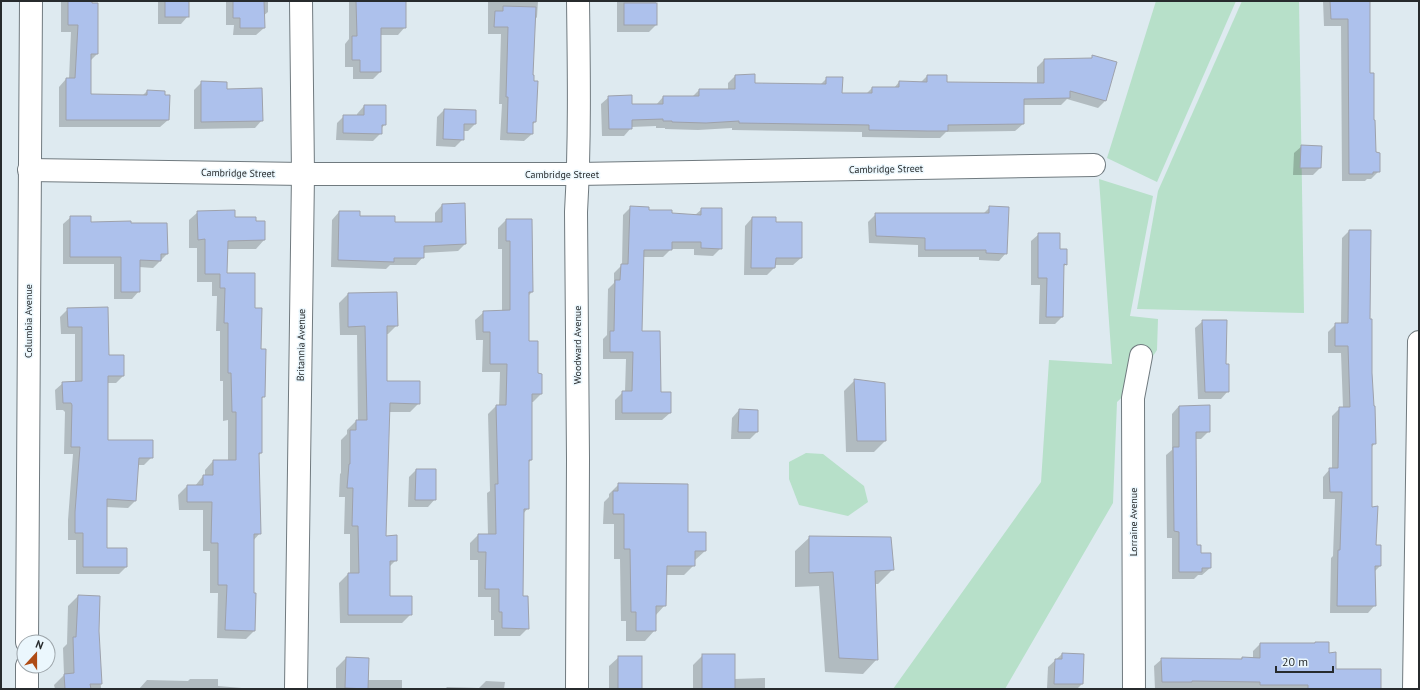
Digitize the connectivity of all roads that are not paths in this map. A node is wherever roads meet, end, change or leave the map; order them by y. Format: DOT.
graph roads {
  1 [pos="31,1"];
  2 [pos="301,1"];
  3 [pos="578,1"];
  4 [pos="1094,165"];
  5 [pos="29,170"];
  6 [pos="303,174"];
  7 [pos="578,174"];
  8 [pos="1419,342"];
  9 [pos="1141,356"];
  10 [pos="27,634"];
  11 [pos="27,674"];
  12 [pos="27,689"];
  13 [pos="296,689"];
  14 [pos="577,689"];
  15 [pos="1134,689"];
  16 [pos="1414,689"];
  1 -- 5 [label="street, Columbia Avenue"];
  2 -- 6 [label="street, Britannia Avenue"];
  3 -- 7 [label="street, Woodward Avenue"];
  4 -- 7 [label="street, Cambridge Street"];
  5 -- 6 [label="street, Cambridge Street"];
  5 -- 10 [label="street, Columbia Avenue"];
  6 -- 7 [label="street, Cambridge Street"];
  6 -- 13 [label="street, Britannia Avenue"];
  7 -- 14 [label="street, Woodward Avenue"];
  8 -- 16 [label="street"];
  9 -- 15 [label="street, Lorraine Avenue"];
  11 -- 12 [label="street"];
}
